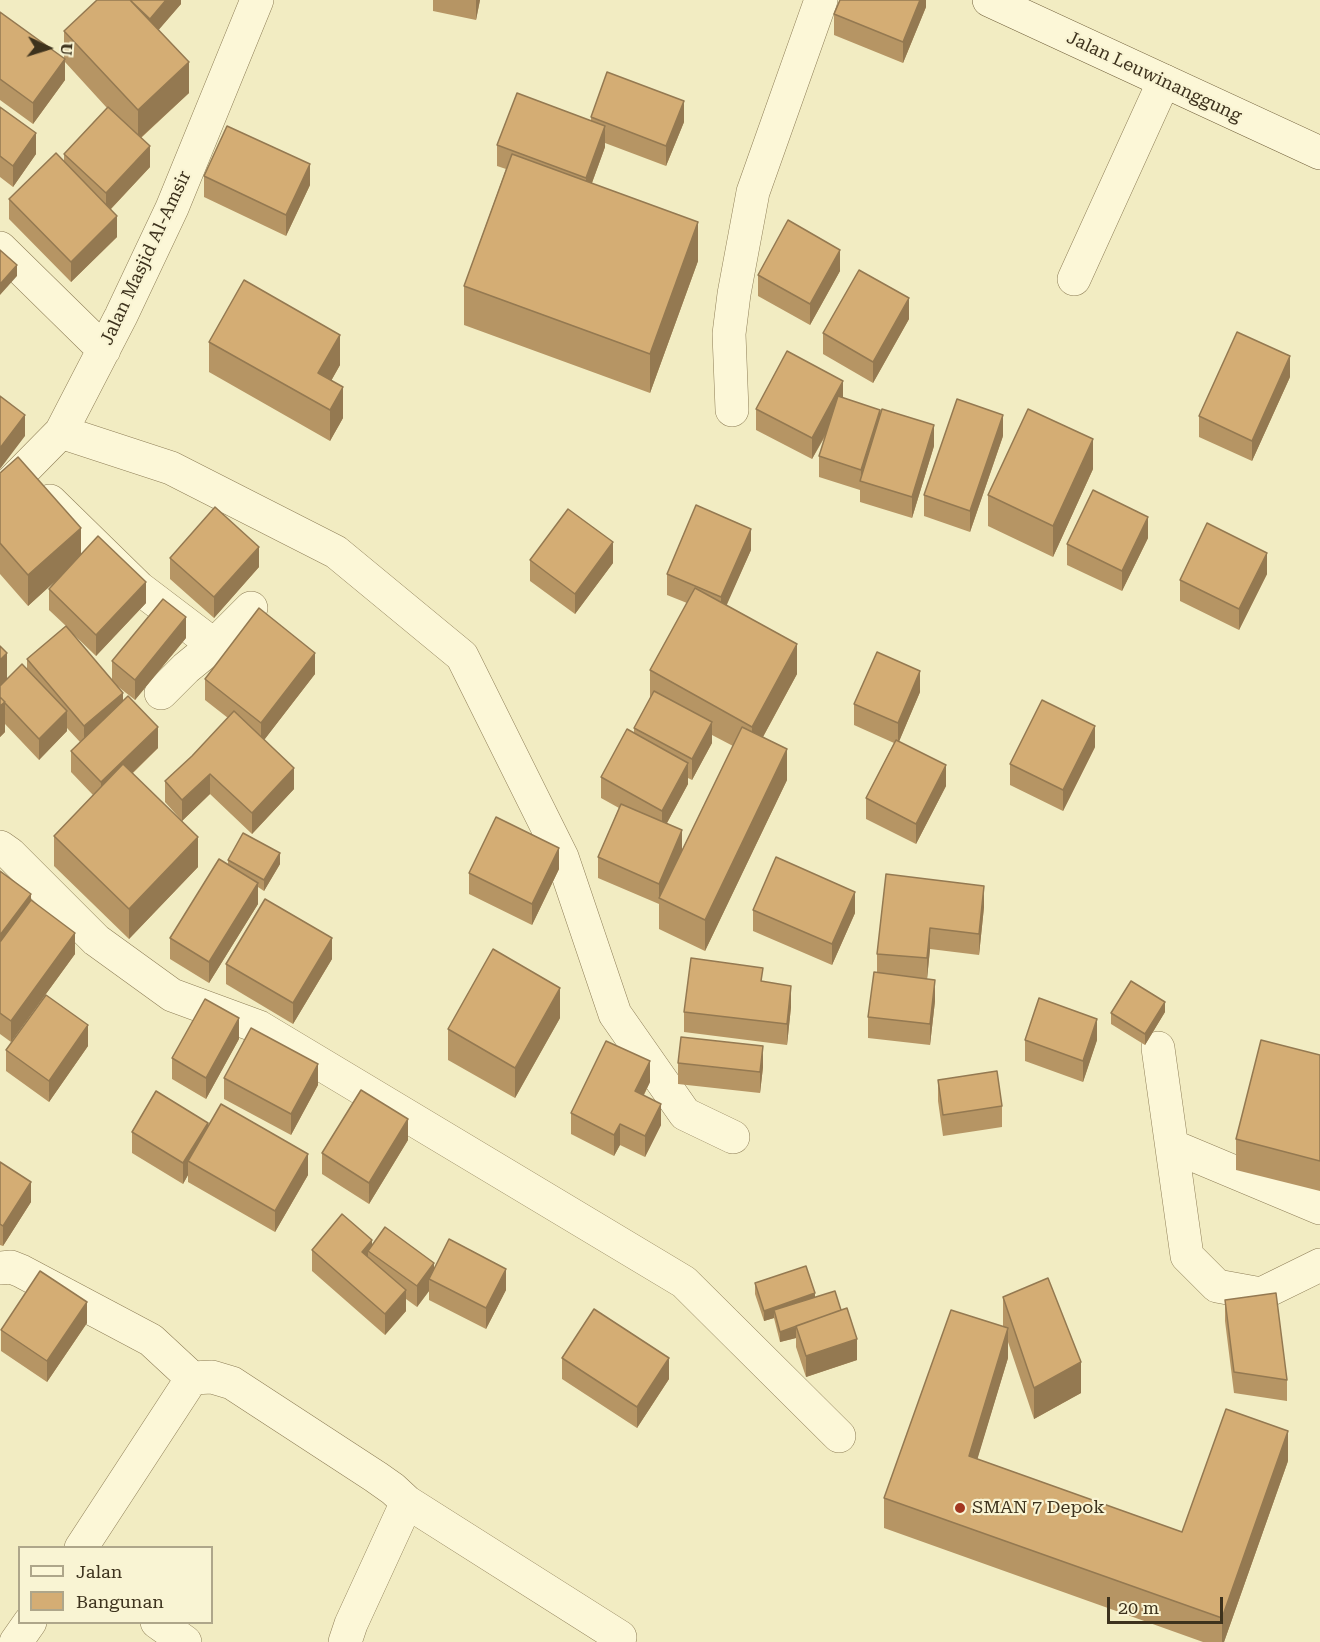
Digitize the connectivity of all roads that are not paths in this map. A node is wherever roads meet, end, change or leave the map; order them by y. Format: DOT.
graph roads {
  1 [pos="257,0"];
  2 [pos="821,0"];
  3 [pos="989,0"];
  4 [pos="1164,81"];
  5 [pos="1320,153"];
  6 [pos="0,248"];
  7 [pos="1074,279"];
  8 [pos="104,350"];
  9 [pos="732,410"];
  10 [pos="61,432"];
  11 [pos="11,483"];
  12 [pos="251,608"];
  13 [pos="214,645"];
  14 [pos="161,693"];
  15 [pos="0,847"];
  16 [pos="1158,1048"];
  17 [pos="732,1137"];
  18 [pos="1172,1146"];
  19 [pos="1320,1208"];
  20 [pos="1320,1265"];
  21 [pos="0,1268"];
  22 [pos="192,1378"];
  23 [pos="838,1436"];
  24 [pos="406,1502"];
  25 [pos="82,1546"];
  26 [pos="29,1624"];
  27 [pos="158,1624"];
  28 [pos="622,1640"];
  29 [pos="16,1642"];
  30 [pos="185,1642"];
  31 [pos="345,1642"];
  1 -- 8 [label="street, Jalan Masjid Al-Amsir"];
  2 -- 9 [label="street"];
  3 -- 4 [label="street, Jalan Leuwinanggung"];
  4 -- 5 [label="street, Jalan Leuwinanggung"];
  4 -- 7 [label="street"];
  6 -- 8 [label="street"];
  8 -- 10 [label="street, Jalan Masjid Al-Amsir"];
  10 -- 11 [label="street, Jalan Masjid Al-Amsir"];
  10 -- 17 [label="street"];
  11 -- 13 [label="street"];
  12 -- 13 [label="street"];
  13 -- 14 [label="street"];
  15 -- 23 [label="street"];
  16 -- 18 [label="street"];
  18 -- 19 [label="street"];
  18 -- 20 [label="street"];
  21 -- 22 [label="street"];
  22 -- 24 [label="street"];
  22 -- 25 [label="street"];
  24 -- 28 [label="street"];
  24 -- 31 [label="street"];
  26 -- 29 [label="street"];
  27 -- 30 [label="street"];
}
